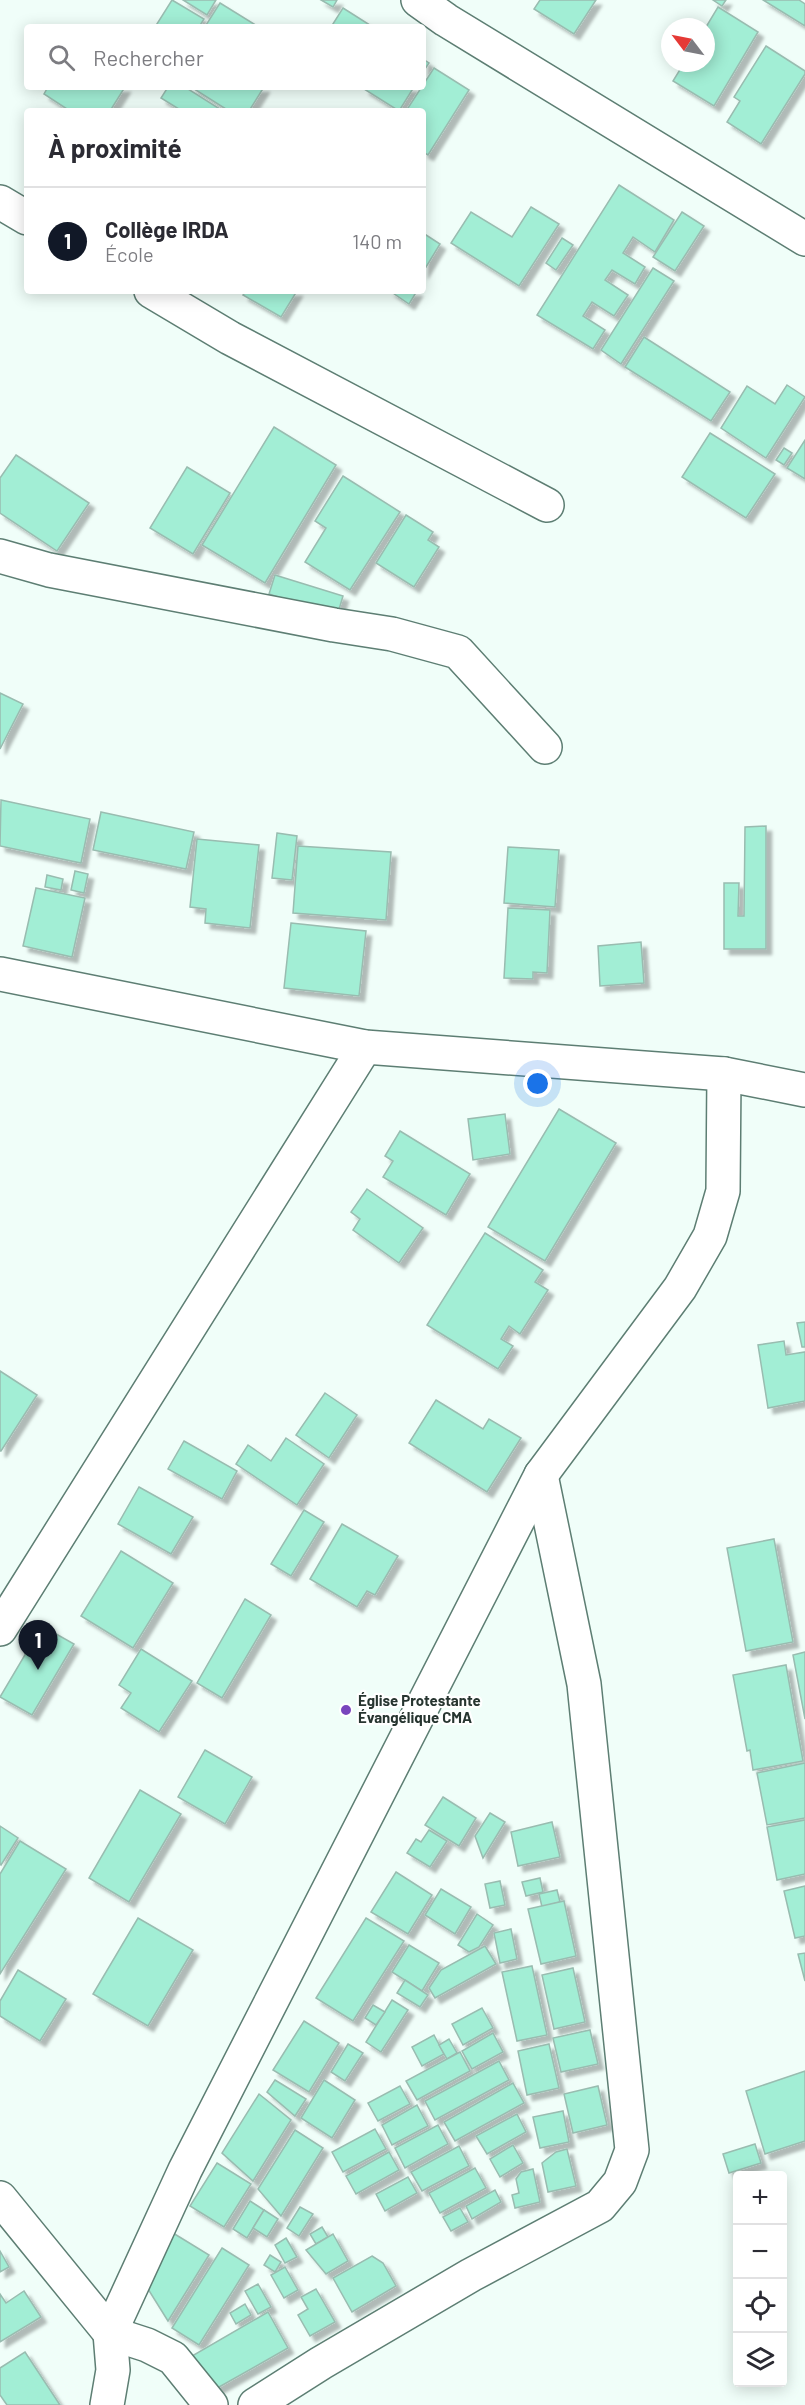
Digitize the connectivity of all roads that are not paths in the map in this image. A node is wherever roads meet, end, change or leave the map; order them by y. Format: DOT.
graph roads {
  1 [pos="418,0"];
  2 [pos="0,202"];
  3 [pos="24,216"];
  4 [pos="805,239"];
  5 [pos="156,294"];
  6 [pos="547,506"];
  7 [pos="0,556"];
  8 [pos="545,747"];
  9 [pos="0,974"];
  10 [pos="364,1047"];
  11 [pos="724,1074"];
  12 [pos="805,1090"];
  13 [pos="542,1475"];
  14 [pos="0,1629"];
  15 [pos="0,2198"];
  16 [pos="110,2333"];
  17 [pos="107,2405"];
  18 [pos="211,2405"];
  19 [pos="255,2405"];
  1 -- 4 [label="street"];
  2 -- 3 [label="street"];
  5 -- 6 [label="street"];
  7 -- 8 [label="street"];
  9 -- 10 [label="street"];
  10 -- 11 [label="street"];
  10 -- 14 [label="street"];
  11 -- 12 [label="street"];
  11 -- 13 [label="street"];
  13 -- 16 [label="street"];
  13 -- 19 [label="street"];
  15 -- 16 [label="street"];
  16 -- 17 [label="street"];
  16 -- 18 [label="street"];
}
